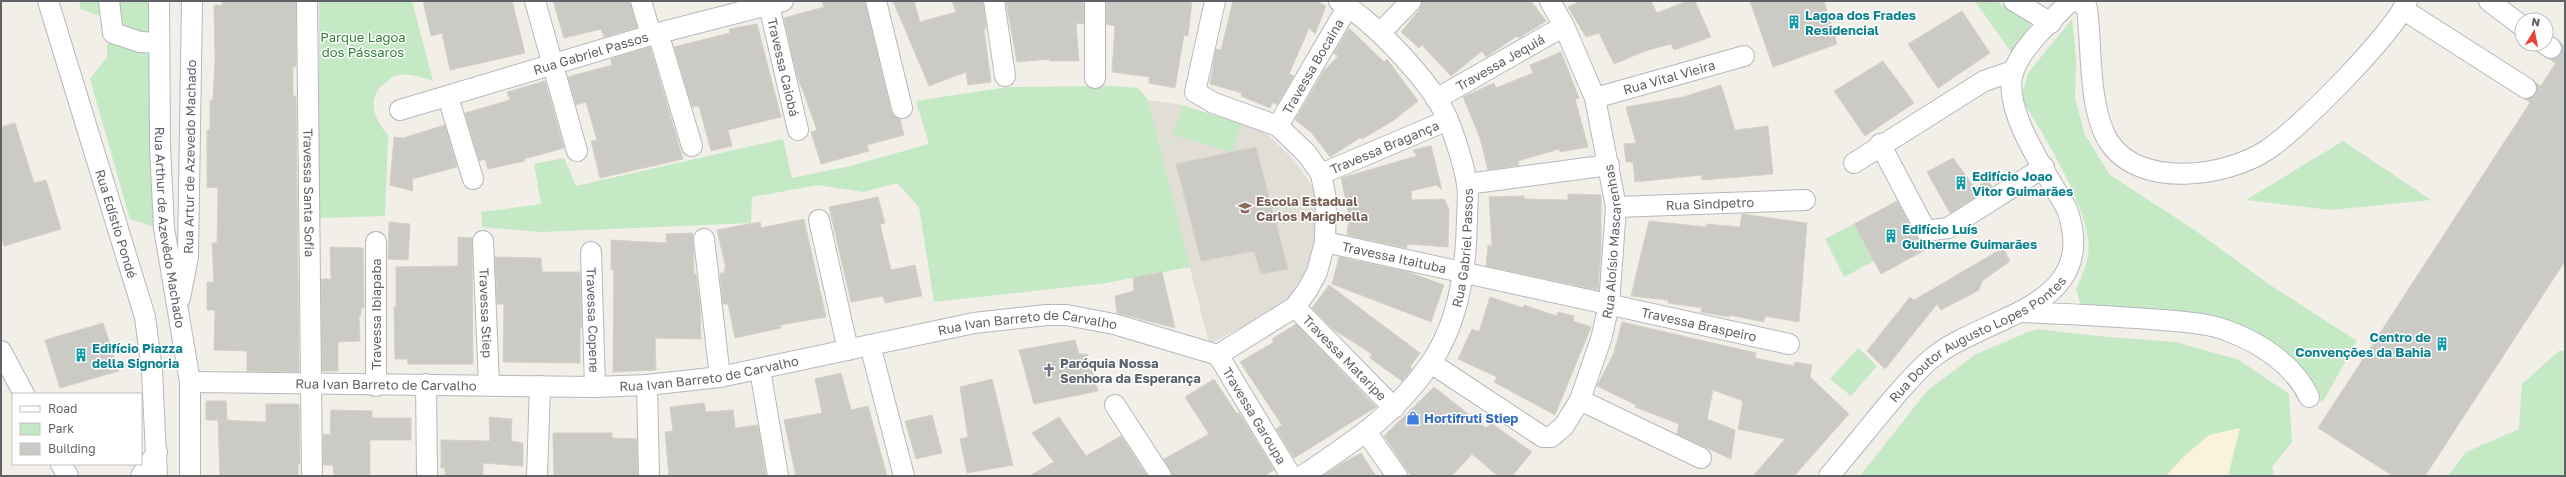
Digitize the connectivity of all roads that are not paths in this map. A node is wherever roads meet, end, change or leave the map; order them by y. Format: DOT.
graph roads {
  1 [pos="48,1"];
  2 [pos="109,1"];
  3 [pos="159,1"];
  4 [pos="192,1"];
  5 [pos="306,1"];
  6 [pos="534,1"];
  7 [pos="641,1"];
  8 [pos="876,1"];
  9 [pos="994,1"];
  10 [pos="1095,1"];
  11 [pos="1215,1"];
  12 [pos="1411,1"];
  13 [pos="2014,1"];
  14 [pos="2070,1"];
  15 [pos="2078,1"];
  16 [pos="2489,1"];
  17 [pos="773,2"];
  18 [pos="1554,2"];
  19 [pos="1344,4"];
  20 [pos="2405,5"];
  21 [pos="2514,20"];
  22 [pos="2051,23"];
  23 [pos="1564,26"];
  24 [pos="1381,32"];
  25 [pos="655,34"];
  26 [pos="159,43"];
  27 [pos="1744,56"];
  28 [pos="553,65"];
  29 [pos="2013,71"];
  30 [pos="1005,76"];
  31 [pos="1095,78"];
  32 [pos="2526,88"];
  33 [pos="448,96"];
  34 [pos="1595,98"];
  35 [pos="1436,99"];
  36 [pos="902,108"];
  37 [pos="400,110"];
  38 [pos="1448,120"];
  39 [pos="1278,126"];
  40 [pos="798,130"];
  41 [pos="1880,144"];
  42 [pos="692,146"];
  43 [pos="577,151"];
  44 [pos="1854,162"];
  45 [pos="1609,165"];
  46 [pos="2038,171"];
  47 [pos="1321,174"];
  48 [pos="473,179"];
  49 [pos="1467,184"];
  50 [pos="1805,200"];
  51 [pos="1616,206"];
  52 [pos="819,220"];
  53 [pos="704,239"];
  54 [pos="483,241"];
  55 [pos="376,242"];
  56 [pos="1325,242"];
  57 [pos="591,252"];
  58 [pos="1465,272"];
  59 [pos="1609,305"];
  60 [pos="1295,307"];
  61 [pos="178,312"];
  62 [pos="2022,312"];
  63 [pos="1789,344"];
  64 [pos="870,345"];
  65 [pos="848,350"];
  66 [pos="1,351"];
  67 [pos="1218,355"];
  68 [pos="1431,363"];
  69 [pos="760,370"];
  70 [pos="720,377"];
  71 [pos="190,382"];
  72 [pos="426,384"];
  73 [pos="310,385"];
  74 [pos="489,385"];
  75 [pos="647,385"];
  76 [pos="376,386"];
  77 [pos="540,386"];
  78 [pos="595,387"];
  79 [pos="23,393"];
  80 [pos="2309,397"];
  81 [pos="1580,400"];
  82 [pos="1115,404"];
  83 [pos="1394,408"];
  84 [pos="1367,433"];
  85 [pos="157,452"];
  86 [pos="1701,458"];
  87 [pos="62,465"];
  88 [pos="68,476"];
  89 [pos="141,476"];
  90 [pos="158,476"];
  91 [pos="190,476"];
  92 [pos="312,476"];
  93 [pos="427,476"];
  94 [pos="537,476"];
  95 [pos="649,476"];
  96 [pos="778,476"];
  97 [pos="904,476"];
  98 [pos="1161,476"];
  99 [pos="1291,476"];
  100 [pos="1302,476"];
  101 [pos="1397,476"];
  102 [pos="1829,476"];
  1 -- 85 [label="street, Rua Edístio Pondé"];
  2 -- 26 [label="street"];
  3 -- 26 [label="street, Rua Arthur de Azevêdo Machado"];
  4 -- 61 [label="street, Rua Artur de Azevedo Machado"];
  5 -- 73 [label="street, Travessa Santa Sofia"];
  6 -- 28 [label="street"];
  7 -- 25 [label="street"];
  8 -- 36 [label="street"];
  9 -- 30 [label="street"];
  10 -- 31 [label="street"];
  11 -- 39 [label="street"];
  12 -- 24 [label="street"];
  13 -- 22 [label="street"];
  14 -- 22 [label="street, Rua Doutor Augusto Lopes Pontes"];
  15 -- 20 [label="street"];
  16 -- 21 [label="street"];
  17 -- 25 [label="street, Rua Gabriel Passos"];
  17 -- 40 [label="street, Travessa Caiobá"];
  18 -- 23 [label="street, Rua Aloísio Mascarenhas"];
  19 -- 24 [label="street, Rua Gabriel Passos"];
  19 -- 39 [label="street, Travessa Bocaina"];
  20 -- 32 [label="street"];
  22 -- 29 [label="street, Rua Doutor Augusto Lopes Pontes"];
  23 -- 34 [label="street, Rua Aloísio Mascarenhas"];
  23 -- 35 [label="street, Travessa Jequiá"];
  24 -- 35 [label="street, Rua Gabriel Passos"];
  25 -- 28 [label="street, Rua Gabriel Passos"];
  25 -- 42 [label="street"];
  26 -- 61 [label="street, Rua Arthur de Azevêdo Machado"];
  27 -- 34 [label="street, Rua Vital Vieira"];
  28 -- 33 [label="street, Rua Gabriel Passos"];
  28 -- 43 [label="street"];
  29 -- 41 [label="street"];
  29 -- 46 [label="street, Rua Doutor Augusto Lopes Pontes"];
  33 -- 37 [label="street, Rua Gabriel Passos"];
  33 -- 48 [label="street"];
  34 -- 45 [label="street, Rua Aloísio Mascarenhas"];
  35 -- 38 [label="street, Rua Gabriel Passos"];
  38 -- 47 [label="street, Travessa Bragança"];
  38 -- 49 [label="street, Rua Gabriel Passos"];
  39 -- 47 [label="street"];
  41 -- 44 [label="street"];
  41 -- 46 [label="street"];
  45 -- 49 [label="street"];
  45 -- 51 [label="street, Rua Aloísio Mascarenhas"];
  46 -- 62 [label="street, Rua Doutor Augusto Lopes Pontes"];
  47 -- 56 [label="street"];
  49 -- 58 [label="street, Rua Gabriel Passos"];
  50 -- 51 [label="street, Rua Sindpetro"];
  51 -- 59 [label="street, Rua Aloísio Mascarenhas"];
  52 -- 65 [label="street"];
  53 -- 70 [label="street"];
  54 -- 74 [label="street, Travessa Stiep"];
  55 -- 76 [label="street, Travessa Ibiapaba"];
  56 -- 58 [label="street, Travessa Itaituba"];
  56 -- 60 [label="street"];
  57 -- 78 [label="street, Travessa Copene"];
  58 -- 59 [label="street, Travessa Itaituba"];
  58 -- 68 [label="street, Rua Gabriel Passos"];
  59 -- 63 [label="street, Travessa Braspeiro"];
  59 -- 81 [label="street, Rua Aloísio Mascarenhas"];
  60 -- 67 [label="street"];
  60 -- 83 [label="street, Travessa Mataripe"];
  61 -- 71 [label="street, Rua Arthur de Azevêdo Machado"];
  62 -- 80 [label="street"];
  62 -- 102 [label="street, Rua Doutor Augusto Lopes Pontes"];
  64 -- 65 [label="street, Rua Ivan Barreto de Carvalho"];
  64 -- 67 [label="street, Rua Ivan Barreto de Carvalho"];
  64 -- 97 [label="street"];
  65 -- 69 [label="street, Rua Ivan Barreto de Carvalho"];
  66 -- 79 [label="street"];
  67 -- 99 [label="street, Travessa Garoupa"];
  68 -- 81 [label="street, Rua Aloísio Mascarenhas"];
  68 -- 83 [label="street, Rua Gabriel Passos"];
  69 -- 70 [label="street, Rua Ivan Barreto de Carvalho"];
  69 -- 96 [label="street"];
  70 -- 75 [label="street, Rua Ivan Barreto de Carvalho"];
  71 -- 73 [label="street, Rua Ivan Barreto de Carvalho"];
  71 -- 91 [label="street, Rua Arthur de Azevêdo Machado"];
  72 -- 74 [label="street, Rua Ivan Barreto de Carvalho"];
  72 -- 76 [label="street, Rua Ivan Barreto de Carvalho"];
  72 -- 93 [label="street"];
  73 -- 76 [label="street, Rua Ivan Barreto de Carvalho"];
  73 -- 92 [label="street, Travessa Santa Sofia"];
  74 -- 77 [label="street, Rua Ivan Barreto de Carvalho"];
  75 -- 78 [label="street, Rua Ivan Barreto de Carvalho"];
  75 -- 95 [label="street"];
  77 -- 78 [label="street, Rua Ivan Barreto de Carvalho"];
  77 -- 94 [label="street"];
  81 -- 86 [label="street"];
  82 -- 98 [label="street"];
  83 -- 84 [label="street, Rua Gabriel Passos"];
  84 -- 100 [label="street, Rua Gabriel Passos"];
  84 -- 101 [label="street"];
  85 -- 89 [label="street"];
  85 -- 90 [label="street"];
  87 -- 88 [label="street"];
}
